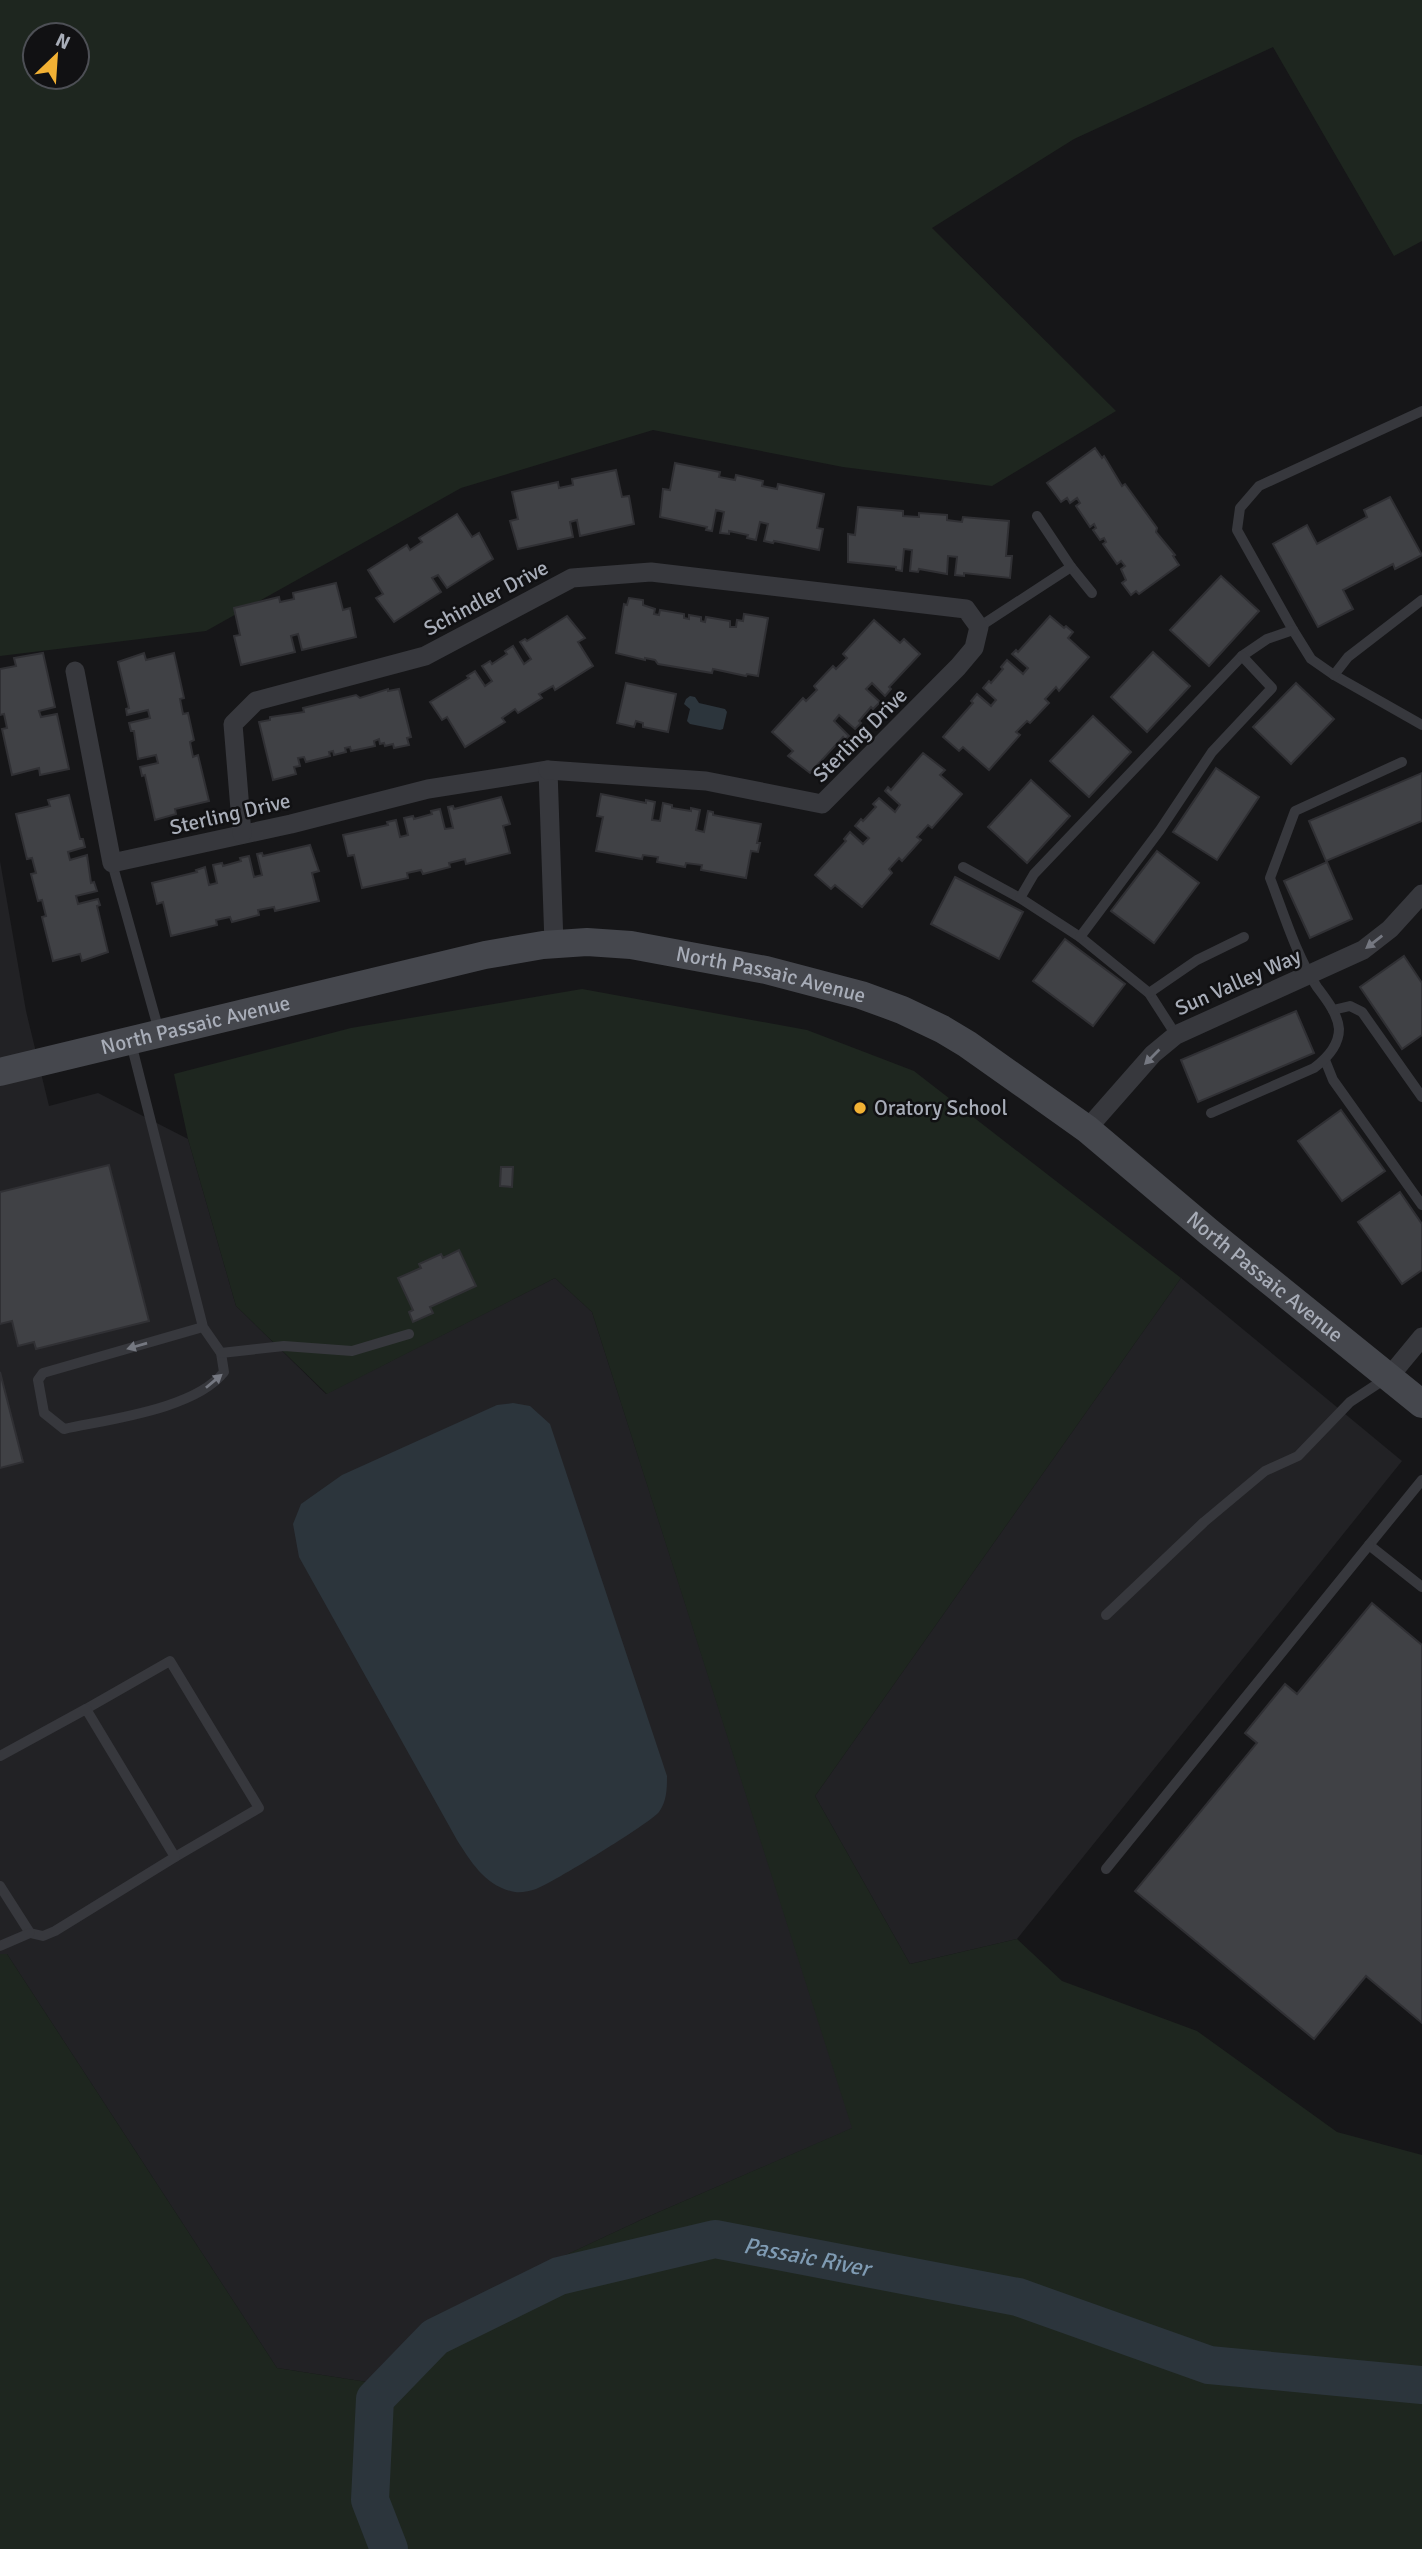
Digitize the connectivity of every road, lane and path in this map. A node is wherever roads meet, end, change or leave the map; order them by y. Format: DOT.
graph roads {
  1 [pos="1422,411"];
  2 [pos="1037,516"];
  3 [pos="1071,567"];
  4 [pos="1092,593"];
  5 [pos="1422,600"];
  6 [pos="979,627"];
  7 [pos="1293,630"];
  8 [pos="1242,656"];
  9 [pos="75,671"];
  10 [pos="1334,675"];
  11 [pos="1422,725"];
  12 [pos="1402,762"];
  13 [pos="548,771"];
  14 [pos="242,834"];
  15 [pos="112,863"];
  16 [pos="963,867"];
  17 [pos="1422,894"];
  18 [pos="1020,898"];
  19 [pos="1080,937"];
  20 [pos="1244,937"];
  21 [pos="554,944"];
  22 [pos="1309,975"];
  23 [pos="1149,993"];
  24 [pos="1333,1010"];
  25 [pos="160,1033"];
  26 [pos="1176,1035"];
  27 [pos="130,1040"];
  28 [pos="1325,1060"];
  29 [pos="0,1072"];
  30 [pos="1422,1097"];
  31 [pos="1211,1113"];
  32 [pos="1087,1129"];
  33 [pos="1422,1205"];
  34 [pos="203,1327"];
  35 [pos="409,1334"];
  36 [pos="1422,1337"];
  37 [pos="221,1353"];
  38 [pos="1389,1377"];
  39 [pos="1422,1404"];
  40 [pos="1422,1480"];
  41 [pos="1369,1545"];
  42 [pos="1422,1587"];
  43 [pos="1106,1615"];
  44 [pos="86,1709"];
  45 [pos="0,1756"];
  46 [pos="175,1857"];
  47 [pos="1106,1869"];
  48 [pos="0,1886"];
  49 [pos="30,1933"];
  50 [pos="0,1946"];
  1 -- 7 [label="lane"];
  2 -- 3 [label="lane"];
  3 -- 4 [label="lane"];
  3 -- 6 [label="lane"];
  5 -- 10 [label="lane"];
  6 -- 13 [label="street, Sterling Drive"];
  6 -- 14 [label="street, Schindler Drive"];
  7 -- 8 [label="lane"];
  7 -- 10 [label="lane"];
  8 -- 18 [label="lane"];
  8 -- 19 [label="lane"];
  9 -- 15 [label="street"];
  10 -- 11 [label="lane"];
  12 -- 22 [label="lane"];
  13 -- 14 [label="street, Sterling Drive"];
  13 -- 21 [label="street"];
  14 -- 15 [label="street, Sterling Drive"];
  15 -- 25 [label="lane"];
  16 -- 18 [label="lane"];
  17 -- 22 [label="street, Sun Valley Way, one-way"];
  18 -- 19 [label="lane"];
  19 -- 23 [label="lane"];
  20 -- 23 [label="lane"];
  21 -- 25 [label="main road, North Passaic Avenue"];
  21 -- 32 [label="main road, North Passaic Avenue"];
  22 -- 24 [label="lane"];
  22 -- 26 [label="street, Sun Valley Way"];
  23 -- 26 [label="lane"];
  24 -- 28 [label="lane"];
  24 -- 30 [label="lane"];
  25 -- 27 [label="main road, North Passaic Avenue"];
  26 -- 32 [label="street, Sun Valley Way, one-way"];
  27 -- 29 [label="main road, North Passaic Avenue"];
  27 -- 34 [label="lane"];
  28 -- 31 [label="lane"];
  28 -- 33 [label="lane"];
  32 -- 38 [label="main road, North Passaic Avenue"];
  34 -- 37 [label="lane"];
  34 -- 37 [label="lane, one-way"];
  35 -- 37 [label="lane"];
  36 -- 38 [label="street"];
  38 -- 39 [label="main road, North Passaic Avenue"];
  38 -- 43 [label="lane"];
  40 -- 41 [label="lane"];
  41 -- 42 [label="lane"];
  41 -- 47 [label="lane"];
  44 -- 45 [label="lane"];
  44 -- 46 [label="lane"];
  44 -- 46 [label="lane"];
  46 -- 49 [label="lane"];
  48 -- 49 [label="lane"];
  49 -- 50 [label="lane"];
}
